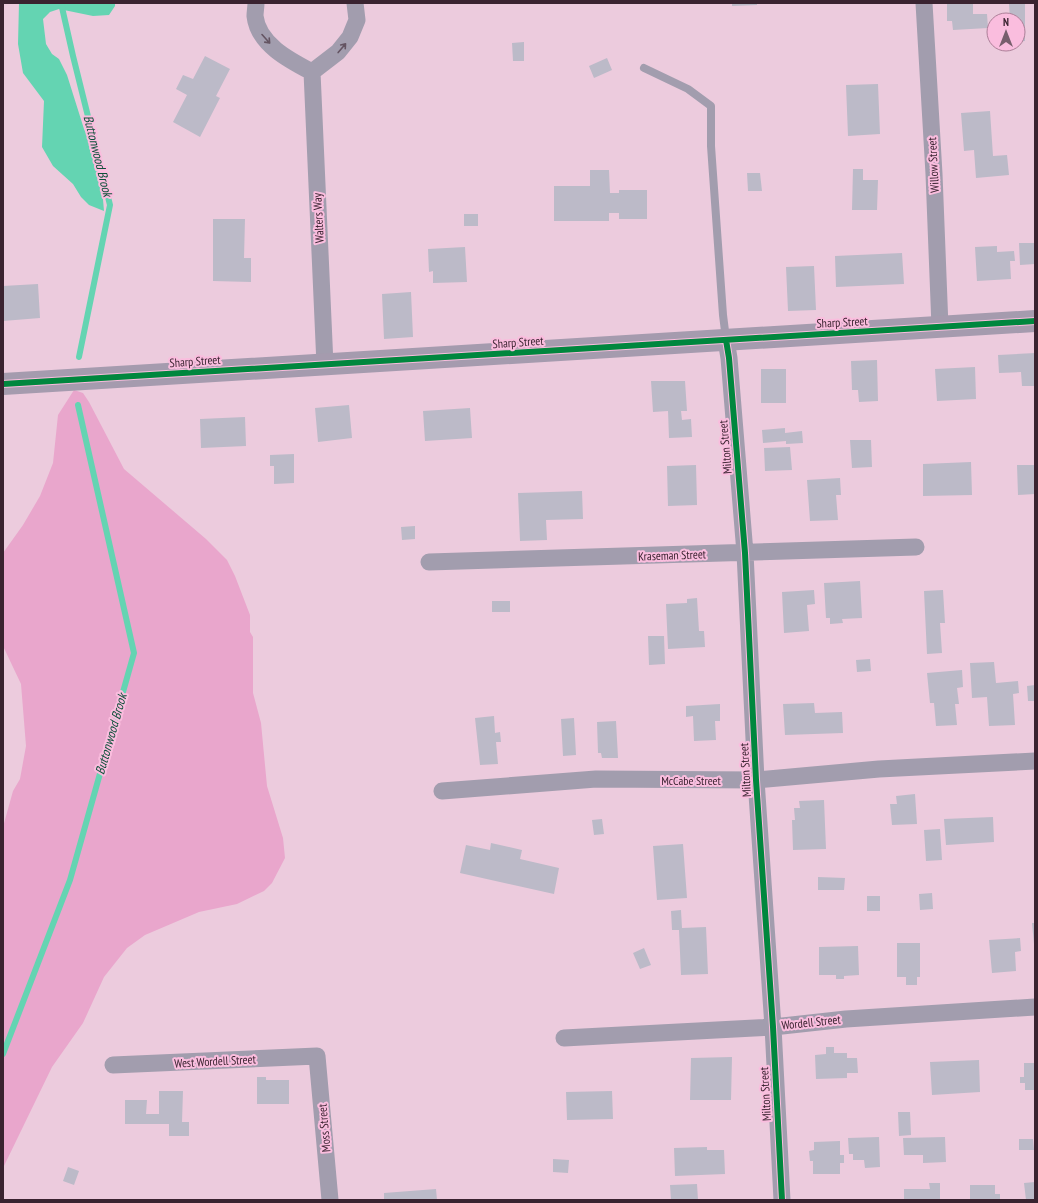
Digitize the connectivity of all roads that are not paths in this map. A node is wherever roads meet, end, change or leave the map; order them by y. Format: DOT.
graph roads {
  1 [pos="256,3"];
  2 [pos="355,3"];
  3 [pos="924,3"];
  4 [pos="644,68"];
  5 [pos="312,72"];
  6 [pos="1035,321"];
  7 [pos="940,327"];
  8 [pos="726,340"];
  9 [pos="325,364"];
  10 [pos="3,384"];
  11 [pos="916,547"];
  12 [pos="745,553"];
  13 [pos="428,562"];
  14 [pos="1035,760"];
  15 [pos="756,780"];
  16 [pos="442,791"];
  17 [pos="1035,1007"];
  18 [pos="773,1027"];
  19 [pos="564,1038"];
  20 [pos="318,1056"];
  21 [pos="113,1065"];
  22 [pos="330,1200"];
  23 [pos="782,1200"];
  1 -- 5 [label="street, one-way"];
  5 -- 2 [label="street, one-way"];
  3 -- 7 [label="street, Willow Street"];
  4 -- 8 [label="lane"];
  5 -- 9 [label="street, Walters Way"];
  6 -- 7 [label="street, Sharp Street"];
  7 -- 8 [label="street, Sharp Street"];
  8 -- 9 [label="street, Sharp Street"];
  8 -- 12 [label="street, Milton Street"];
  9 -- 10 [label="street, Sharp Street"];
  11 -- 12 [label="street, Kraseman Street"];
  12 -- 13 [label="street, Kraseman Street"];
  12 -- 15 [label="street, Milton Street"];
  14 -- 15 [label="street, McCabe Street"];
  15 -- 16 [label="street, McCabe Street"];
  15 -- 18 [label="street, Milton Street"];
  17 -- 18 [label="street, Wordell Street"];
  18 -- 19 [label="street, Wordell Street"];
  18 -- 23 [label="street, Milton Street"];
  20 -- 21 [label="street, West Wordell Street"];
  20 -- 22 [label="street, Moss Street"];
}
